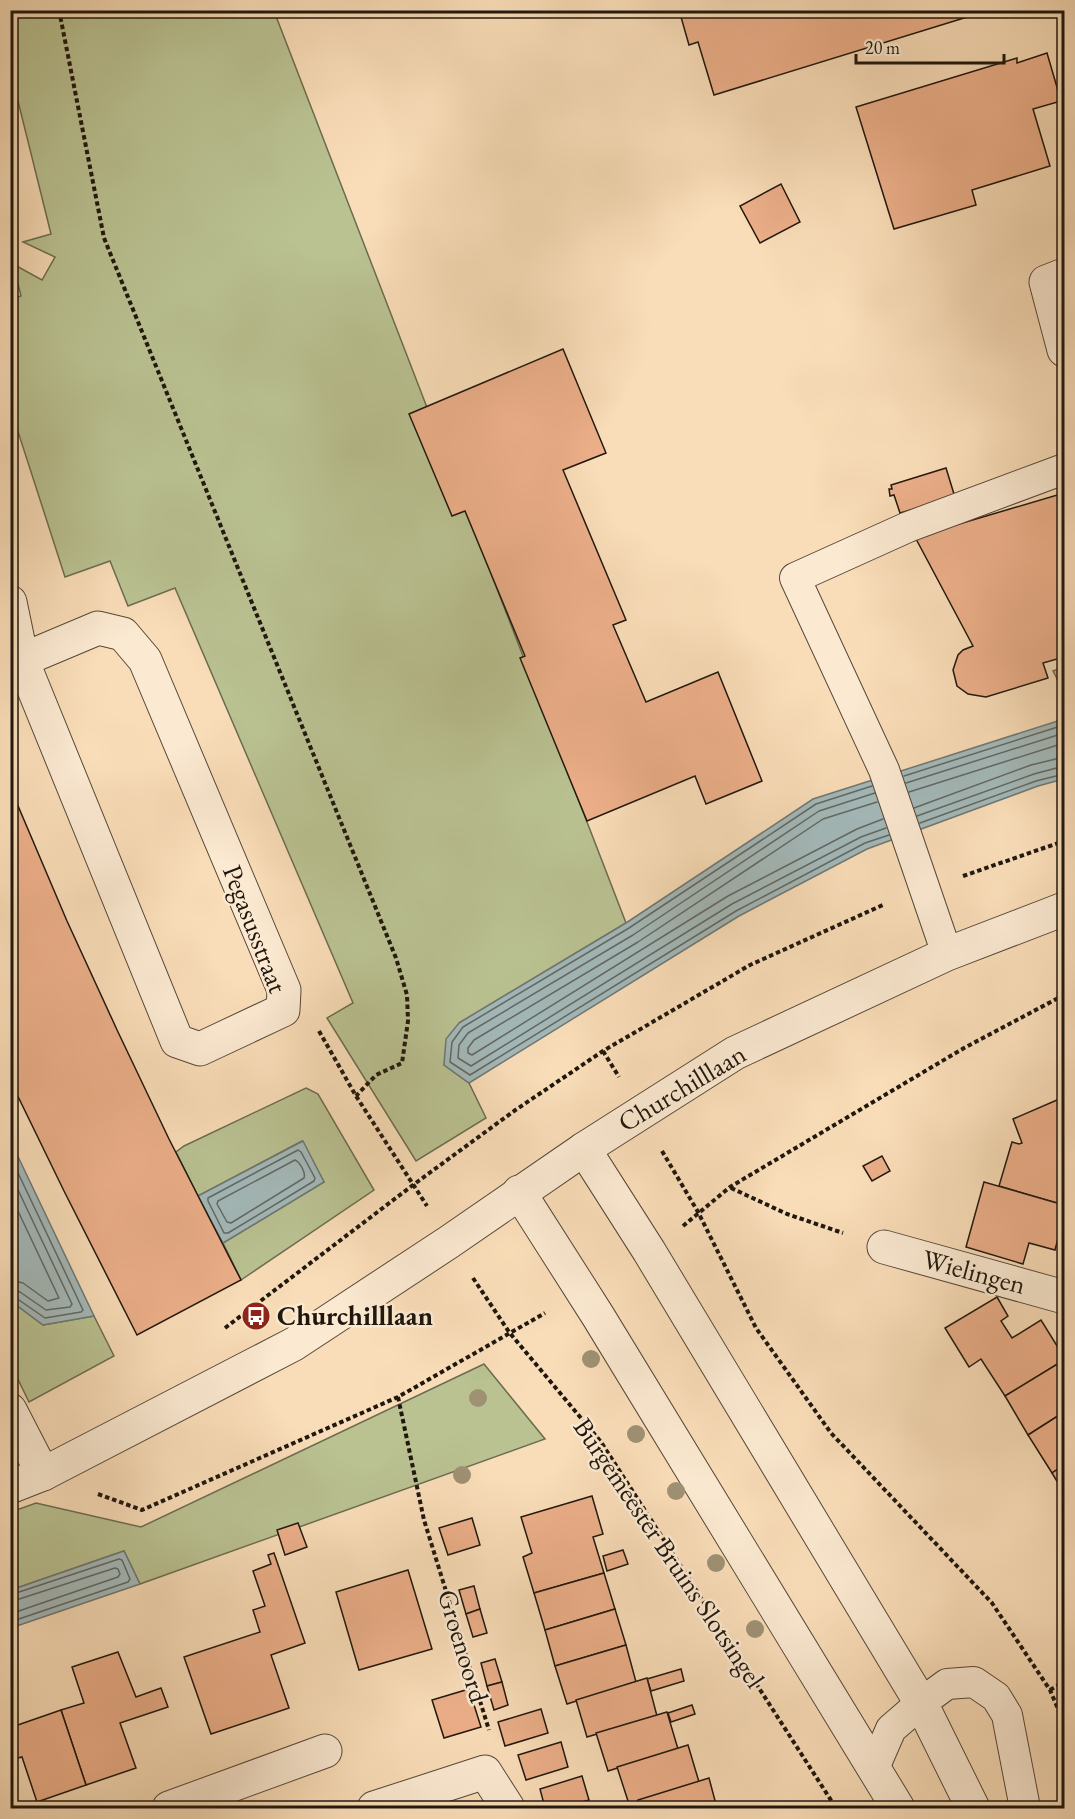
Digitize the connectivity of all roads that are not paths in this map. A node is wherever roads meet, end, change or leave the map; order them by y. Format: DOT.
graph roads {
  1 [pos="1065,275"];
  2 [pos="1065,350"];
  3 [pos="1065,469"];
  4 [pos="12,617"];
  5 [pos="22,660"];
  6 [pos="1065,909"];
  7 [pos="947,954"];
  8 [pos="584,1149"];
  9 [pos="519,1192"];
  10 [pos="884,1247"];
  11 [pos="1065,1297"];
  12 [pos="10,1410"];
  13 [pos="43,1474"];
  14 [pos="10,1487"];
  15 [pos="921,1702"];
  16 [pos="325,1751"];
  17 [pos="874,1768"];
  18 [pos="169,1809"];
  19 [pos="374,1809"];
  20 [pos="508,1809"];
  21 [pos="898,1809"];
  22 [pos="973,1809"];
  23 [pos="1025,1809"];
  1 -- 2 [label="street"];
  3 -- 7 [label="lane"];
  4 -- 5 [label="street, Pegasusstraat"];
  5 -- 5 [label="street, Pegasusstraat"];
  6 -- 7 [label="street, Churchilllaan"];
  7 -- 8 [label="street, Churchilllaan"];
  8 -- 9 [label="street, Churchilllaan"];
  8 -- 15 [label="street"];
  9 -- 13 [label="street, Churchilllaan"];
  9 -- 17 [label="street, Burgemeester Bruins Slotsingel"];
  10 -- 11 [label="street, Wielingen"];
  12 -- 13 [label="street"];
  13 -- 14 [label="street, Churchilllaan"];
  15 -- 17 [label="lane"];
  15 -- 22 [label="street"];
  15 -- 23 [label="lane"];
  16 -- 18 [label="street"];
  17 -- 21 [label="street, Burgemeester Bruins Slotsingel"];
  19 -- 20 [label="street"];
}
